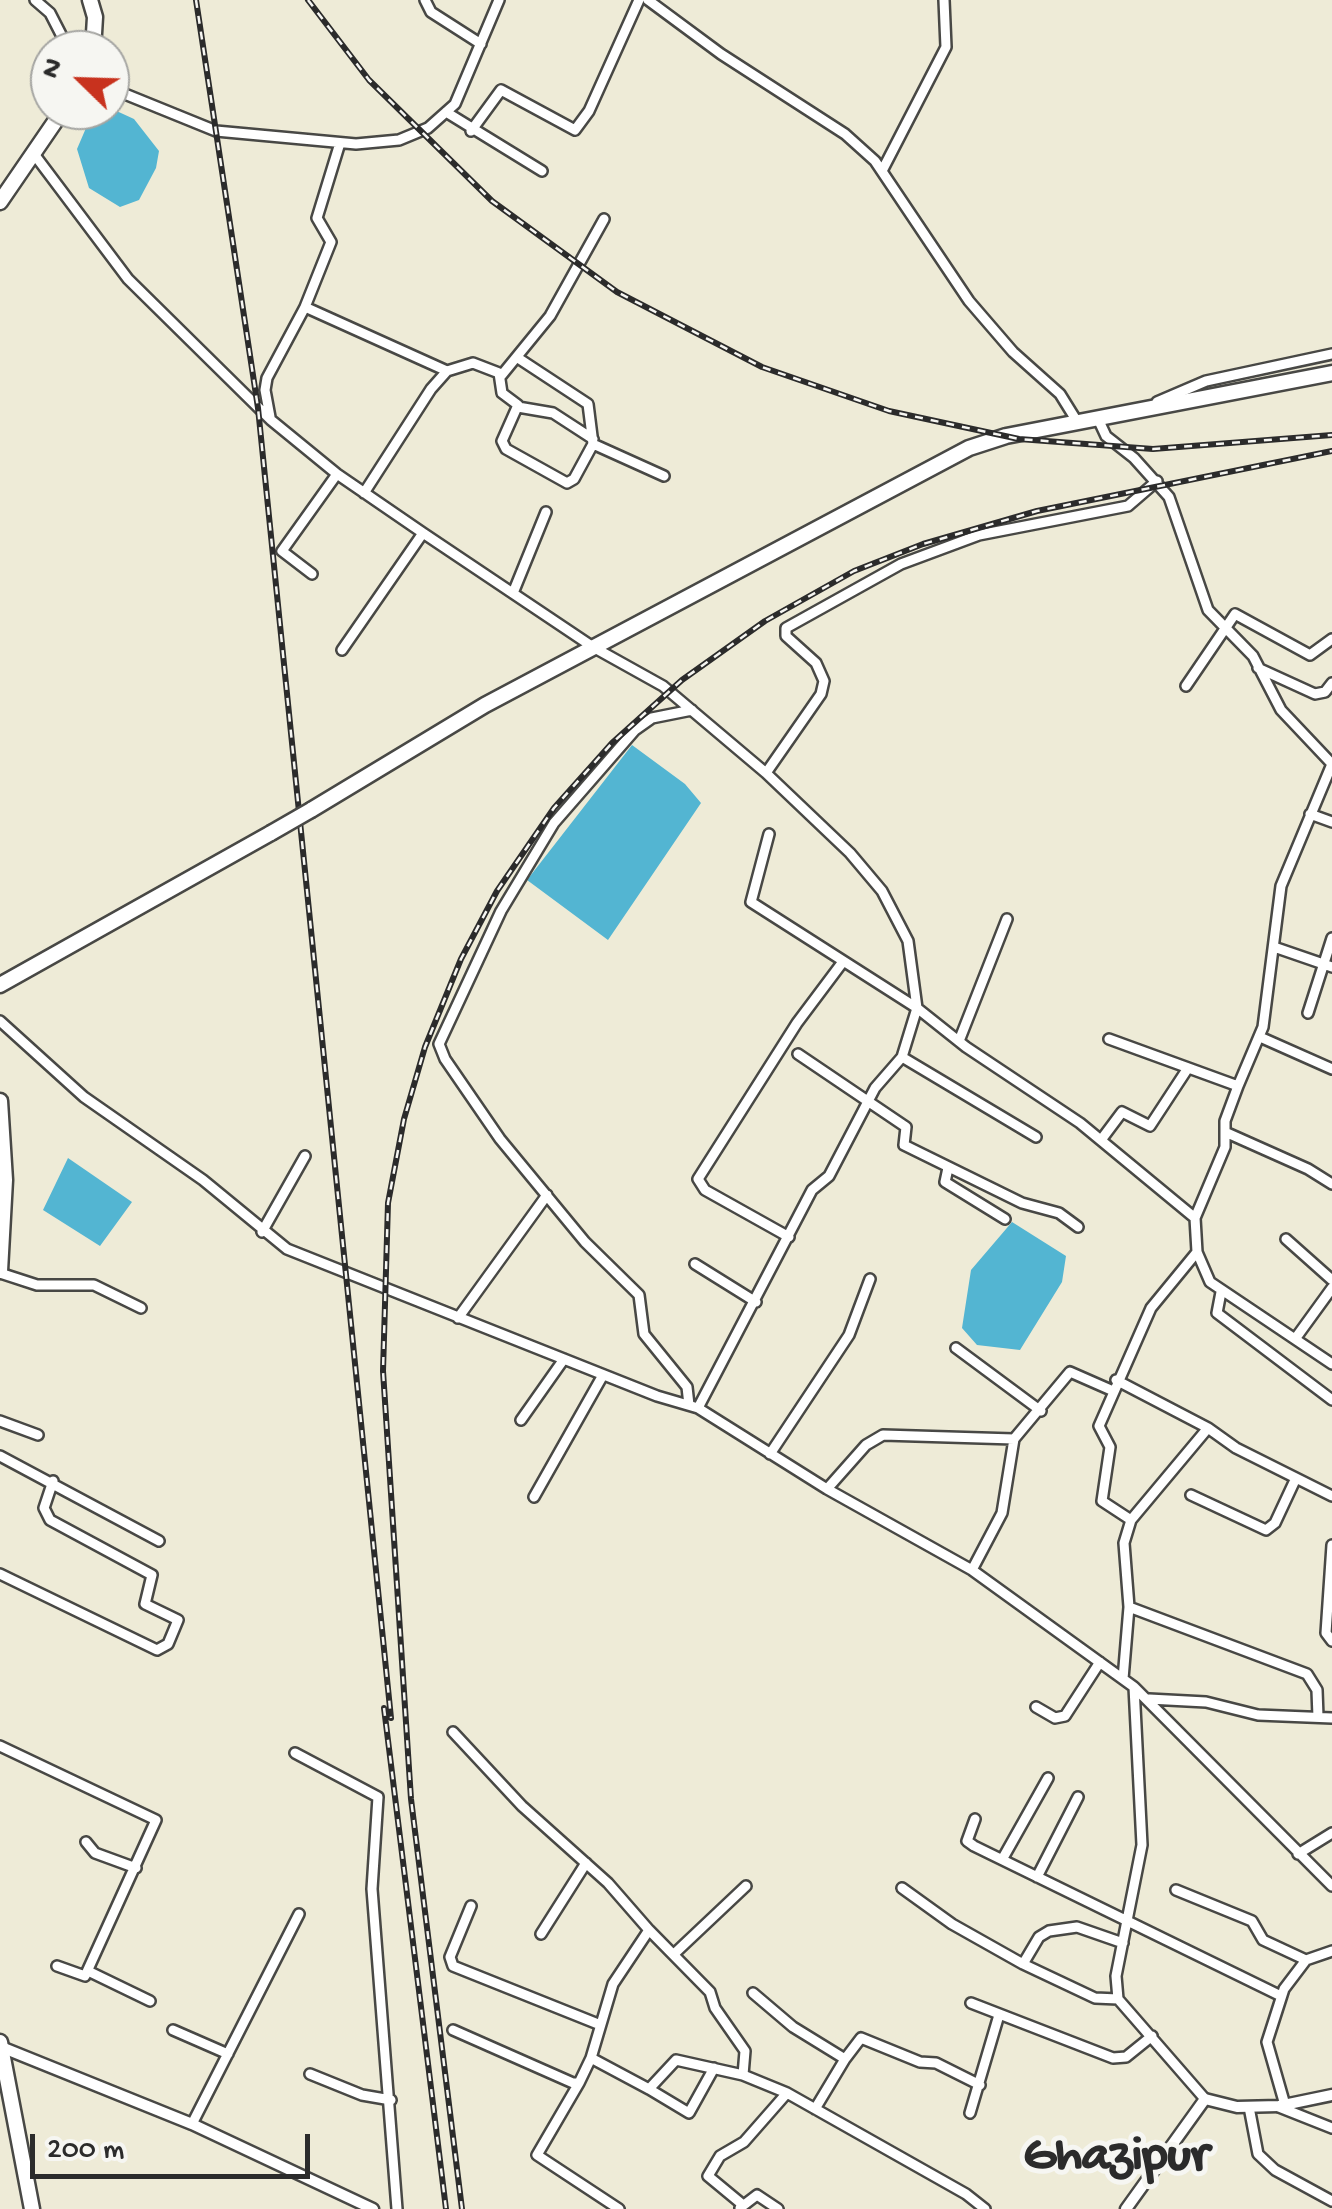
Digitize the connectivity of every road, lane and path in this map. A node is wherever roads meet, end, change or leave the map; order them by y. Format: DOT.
graph roads {
  1 [pos="35,0"];
  2 [pos="90,0"];
  3 [pos="425,0"];
  4 [pos="499,0"];
  5 [pos="640,0"];
  6 [pos="648,0"];
  7 [pos="944,0"];
  8 [pos="59,30"];
  9 [pos="94,30"];
  10 [pos="481,44"];
  11 [pos="130,96"];
  12 [pos="446,112"];
  13 [pos="50,130"];
  14 [pos="471,131"];
  15 [pos="340,143"];
  16 [pos="34,154"];
  17 [pos="542,171"];
  18 [pos="882,171"];
  19 [pos="0,202"];
  20 [pos="604,219"];
  21 [pos="305,307"];
  22 [pos="1332,354"];
  23 [pos="518,358"];
  24 [pos="448,371"];
  25 [pos="1332,373"];
  26 [pos="501,376"];
  27 [pos="518,407"];
  28 [pos="1126,416"];
  29 [pos="271,420"];
  30 [pos="1099,421"];
  31 [pos="1078,423"];
  32 [pos="593,442"];
  33 [pos="337,474"];
  34 [pos="664,476"];
  35 [pos="1157,480"];
  36 [pos="364,493"];
  37 [pos="546,512"];
  38 [pos="423,533"];
  39 [pos="312,574"];
  40 [pos="513,593"];
  41 [pos="1226,629"];
  42 [pos="1332,638"];
  43 [pos="593,646"];
  44 [pos="342,650"];
  45 [pos="1258,668"];
  46 [pos="1332,683"];
  47 [pos="1186,686"];
  48 [pos="692,710"];
  49 [pos="1332,764"];
  50 [pos="766,773"];
  51 [pos="1310,814"];
  52 [pos="1332,822"];
  53 [pos="769,834"];
  54 [pos="1007,919"];
  55 [pos="1332,938"];
  56 [pos="1274,946"];
  57 [pos="842,963"];
  58 [pos="1328,966"];
  59 [pos="0,984"];
  60 [pos="917,1008"];
  61 [pos="1308,1013"];
  62 [pos="0,1021"];
  63 [pos="1260,1037"];
  64 [pos="1109,1039"];
  65 [pos="958,1041"];
  66 [pos="798,1054"];
  67 [pos="902,1058"];
  68 [pos="1188,1068"];
  69 [pos="1332,1069"];
  70 [pos="1238,1086"];
  71 [pos="0,1101"];
  72 [pos="868,1103"];
  73 [pos="1226,1132"];
  74 [pos="1036,1137"];
  75 [pos="1101,1140"];
  76 [pos="306,1156"];
  77 [pos="948,1168"];
  78 [pos="1332,1184"];
  79 [pos="547,1195"];
  80 [pos="1196,1218"];
  81 [pos="1005,1219"];
  82 [pos="2,1225"];
  83 [pos="1078,1227"];
  84 [pos="262,1232"];
  85 [pos="788,1238"];
  86 [pos="1286,1239"];
  87 [pos="1197,1252"];
  88 [pos="695,1264"];
  89 [pos="0,1272"];
  90 [pos="870,1279"];
  91 [pos="1332,1280"];
  92 [pos="1332,1288"];
  93 [pos="1220,1292"];
  94 [pos="756,1302"];
  95 [pos="141,1308"];
  96 [pos="458,1318"];
  97 [pos="1295,1340"];
  98 [pos="956,1348"];
  99 [pos="564,1360"];
  100 [pos="1332,1364"];
  101 [pos="603,1375"];
  102 [pos="1114,1385"];
  103 [pos="1332,1400"];
  104 [pos="694,1406"];
  105 [pos="1041,1412"];
  106 [pos="521,1420"];
  107 [pos="0,1421"];
  108 [pos="1208,1428"];
  109 [pos="38,1434"];
  110 [pos="1014,1440"];
  111 [pos="770,1454"];
  112 [pos="0,1456"];
  113 [pos="1296,1478"];
  114 [pos="53,1480"];
  115 [pos="827,1489"];
  116 [pos="1191,1495"];
  117 [pos="1332,1496"];
  118 [pos="534,1497"];
  119 [pos="1131,1520"];
  120 [pos="159,1540"];
  121 [pos="1332,1545"];
  122 [pos="972,1570"];
  123 [pos="0,1574"];
  124 [pos="1129,1606"];
  125 [pos="1332,1641"];
  126 [pos="1100,1662"];
  127 [pos="1124,1680"];
  128 [pos="1134,1687"];
  129 [pos="1149,1699"];
  130 [pos="1036,1707"];
  131 [pos="1318,1717"];
  132 [pos="1332,1718"];
  133 [pos="453,1732"];
  134 [pos="0,1746"];
  135 [pos="295,1753"];
  136 [pos="1048,1778"];
  137 [pos="1078,1798"];
  138 [pos="975,1819"];
  139 [pos="1332,1833"];
  140 [pos="86,1842"];
  141 [pos="1298,1854"];
  142 [pos="1003,1858"];
  143 [pos="586,1863"];
  144 [pos="136,1868"];
  145 [pos="1038,1877"];
  146 [pos="746,1886"];
  147 [pos="1332,1886"];
  148 [pos="902,1888"];
  149 [pos="1176,1890"];
  150 [pos="472,1906"];
  151 [pos="298,1914"];
  152 [pos="1129,1925"];
  153 [pos="649,1930"];
  154 [pos="541,1934"];
  155 [pos="1123,1944"];
  156 [pos="1332,1951"];
  157 [pos="674,1954"];
  158 [pos="1306,1960"];
  159 [pos="1022,1964"];
  160 [pos="57,1966"];
  161 [pos="88,1971"];
  162 [pos="753,1993"];
  163 [pos="1281,1996"];
  164 [pos="1118,1999"];
  165 [pos="150,2001"];
  166 [pos="971,2004"];
  167 [pos="998,2015"];
  168 [pos="598,2024"];
  169 [pos="173,2030"];
  170 [pos="452,2030"];
  171 [pos="1152,2036"];
  172 [pos="0,2044"];
  173 [pos="228,2054"];
  174 [pos="591,2058"];
  175 [pos="845,2059"];
  176 [pos="714,2068"];
  177 [pos="2,2072"];
  178 [pos="310,2074"];
  179 [pos="743,2075"];
  180 [pos="579,2083"];
  181 [pos="980,2084"];
  182 [pos="649,2089"];
  183 [pos="787,2093"];
  184 [pos="1332,2095"];
  185 [pos="1205,2099"];
  186 [pos="390,2100"];
  187 [pos="1282,2106"];
  188 [pos="1249,2107"];
  189 [pos="814,2109"];
  190 [pos="970,2114"];
  191 [pos="192,2124"];
  192 [pos="1332,2128"];
  193 [pos="1328,2199"];
  194 [pos="741,2207"];
  195 [pos="32,2209"];
  196 [pos="373,2209"];
  197 [pos="398,2209"];
  198 [pos="619,2209"];
  199 [pos="778,2209"];
  200 [pos="985,2209"];
  201 [pos="1126,2209"];
  202 [pos="1318,2209"];
  1 -- 8 [label="street"];
  2 -- 9 [label="highway"];
  3 -- 10 [label="street"];
  4 -- 10 [label="street"];
  5 -- 14 [label="street"];
  6 -- 18 [label="street"];
  7 -- 18 [label="street"];
  10 -- 12 [label="street"];
  11 -- 15 [label="street"];
  12 -- 14 [label="street"];
  12 -- 15 [label="street"];
  13 -- 16 [label="highway"];
  14 -- 17 [label="street"];
  15 -- 21 [label="street"];
  16 -- 19 [label="highway"];
  16 -- 29 [label="street"];
  18 -- 31 [label="street"];
  20 -- 23 [label="street"];
  21 -- 24 [label="street"];
  21 -- 29 [label="street"];
  22 -- 28 [label="street"];
  23 -- 26 [label="street"];
  23 -- 32 [label="street"];
  24 -- 26 [label="street"];
  24 -- 36 [label="street"];
  25 -- 28 [label="highway"];
  26 -- 27 [label="street"];
  27 -- 32 [label="street"];
  27 -- 32 [label="street"];
  28 -- 30 [label="highway"];
  29 -- 33 [label="street"];
  30 -- 31 [label="highway"];
  30 -- 35 [label="street"];
  31 -- 43 [label="highway"];
  32 -- 34 [label="street"];
  33 -- 36 [label="street"];
  33 -- 39 [label="street"];
  35 -- 41 [label="street"];
  35 -- 50 [label="street"];
  36 -- 38 [label="street"];
  37 -- 40 [label="street"];
  38 -- 40 [label="street"];
  38 -- 44 [label="street"];
  40 -- 43 [label="street"];
  41 -- 42 [label="street"];
  41 -- 45 [label="street"];
  41 -- 47 [label="street"];
  43 -- 48 [label="street"];
  43 -- 59 [label="highway, bridge"];
  45 -- 46 [label="street"];
  45 -- 49 [label="street"];
  48 -- 50 [label="street"];
  48 -- 79 [label="street"];
  49 -- 51 [label="street"];
  50 -- 60 [label="street"];
  51 -- 52 [label="street"];
  51 -- 56 [label="street"];
  53 -- 57 [label="street"];
  54 -- 65 [label="street"];
  55 -- 58 [label="street"];
  56 -- 58 [label="street"];
  56 -- 63 [label="street"];
  57 -- 60 [label="street"];
  57 -- 85 [label="street"];
  58 -- 61 [label="street"];
  60 -- 65 [label="street"];
  60 -- 67 [label="street"];
  62 -- 84 [label="street"];
  63 -- 69 [label="street"];
  63 -- 70 [label="street"];
  64 -- 68 [label="street"];
  65 -- 75 [label="street"];
  66 -- 72 [label="street"];
  67 -- 72 [label="street"];
  67 -- 74 [label="street"];
  68 -- 70 [label="street"];
  68 -- 75 [label="street"];
  70 -- 73 [label="street"];
  71 -- 82 [label="highway"];
  72 -- 77 [label="street"];
  72 -- 85 [label="street"];
  73 -- 78 [label="street"];
  73 -- 80 [label="street"];
  75 -- 80 [label="street"];
  76 -- 84 [label="street"];
  77 -- 81 [label="street"];
  77 -- 83 [label="street"];
  79 -- 96 [label="street"];
  79 -- 104 [label="street"];
  80 -- 87 [label="street"];
  82 -- 89 [label="highway"];
  84 -- 96 [label="street"];
  85 -- 94 [label="street"];
  86 -- 91 [label="street"];
  87 -- 93 [label="street"];
  87 -- 102 [label="street"];
  88 -- 94 [label="street"];
  89 -- 95 [label="street"];
  90 -- 111 [label="street"];
  92 -- 97 [label="street"];
  93 -- 97 [label="street"];
  93 -- 103 [label="street"];
  94 -- 104 [label="street"];
  96 -- 99 [label="street"];
  97 -- 100 [label="street"];
  98 -- 105 [label="street"];
  99 -- 101 [label="street"];
  99 -- 106 [label="street"];
  101 -- 104 [label="street"];
  101 -- 118 [label="street"];
  102 -- 105 [label="street"];
  102 -- 108 [label="street"];
  102 -- 119 [label="street"];
  104 -- 111 [label="street"];
  105 -- 110 [label="street"];
  107 -- 109 [label="street"];
  108 -- 113 [label="street"];
  108 -- 119 [label="street"];
  110 -- 115 [label="street"];
  110 -- 122 [label="street"];
  111 -- 115 [label="street"];
  112 -- 114 [label="street"];
  113 -- 116 [label="street"];
  113 -- 117 [label="street"];
  114 -- 120 [label="street"];
  114 -- 123 [label="street"];
  115 -- 122 [label="street"];
  119 -- 124 [label="street"];
  121 -- 125 [label="street"];
  122 -- 126 [label="street"];
  124 -- 127 [label="street"];
  124 -- 131 [label="street"];
  126 -- 127 [label="street"];
  126 -- 130 [label="street"];
  127 -- 128 [label="street"];
  128 -- 129 [label="street"];
  128 -- 152 [label="street"];
  129 -- 131 [label="street"];
  129 -- 141 [label="street"];
  131 -- 132 [label="street"];
  133 -- 143 [label="street"];
  134 -- 144 [label="street"];
  135 -- 186 [label="street"];
  136 -- 142 [label="street"];
  137 -- 145 [label="street"];
  138 -- 142 [label="street"];
  139 -- 141 [label="street"];
  140 -- 144 [label="street"];
  141 -- 147 [label="street"];
  142 -- 145 [label="street"];
  143 -- 153 [label="street"];
  143 -- 154 [label="street"];
  144 -- 161 [label="street"];
  145 -- 152 [label="street"];
  146 -- 157 [label="street"];
  148 -- 159 [label="street"];
  149 -- 158 [label="street"];
  150 -- 168 [label="street"];
  151 -- 173 [label="street"];
  152 -- 155 [label="street"];
  152 -- 163 [label="street"];
  153 -- 157 [label="street"];
  153 -- 168 [label="street"];
  155 -- 159 [label="street"];
  155 -- 164 [label="street"];
  156 -- 158 [label="street"];
  157 -- 179 [label="street"];
  158 -- 163 [label="street"];
  159 -- 164 [label="street"];
  160 -- 161 [label="street"];
  161 -- 165 [label="street"];
  162 -- 175 [label="street"];
  163 -- 187 [label="street"];
  164 -- 171 [label="street"];
  166 -- 167 [label="street"];
  167 -- 171 [label="street"];
  167 -- 181 [label="street"];
  168 -- 174 [label="street"];
  169 -- 173 [label="street"];
  170 -- 180 [label="street"];
  171 -- 185 [label="street"];
  172 -- 177 [label="highway"];
  172 -- 191 [label="street"];
  173 -- 191 [label="street"];
  174 -- 180 [label="street"];
  174 -- 182 [label="street"];
  175 -- 181 [label="street"];
  175 -- 189 [label="street"];
  176 -- 179 [label="street"];
  176 -- 182 [label="street"];
  176 -- 182 [label="street"];
  177 -- 195 [label="highway"];
  178 -- 186 [label="street"];
  179 -- 183 [label="street"];
  180 -- 198 [label="street"];
  181 -- 190 [label="street"];
  183 -- 189 [label="street"];
  183 -- 194 [label="street"];
  184 -- 187 [label="street"];
  185 -- 188 [label="street"];
  185 -- 201 [label="street"];
  186 -- 197 [label="street"];
  187 -- 188 [label="street"];
  187 -- 192 [label="street"];
  188 -- 193 [label="street"];
  189 -- 200 [label="street"];
  191 -- 196 [label="street"];
  193 -- 202 [label="street"];
  194 -- 199 [label="street"];
}
